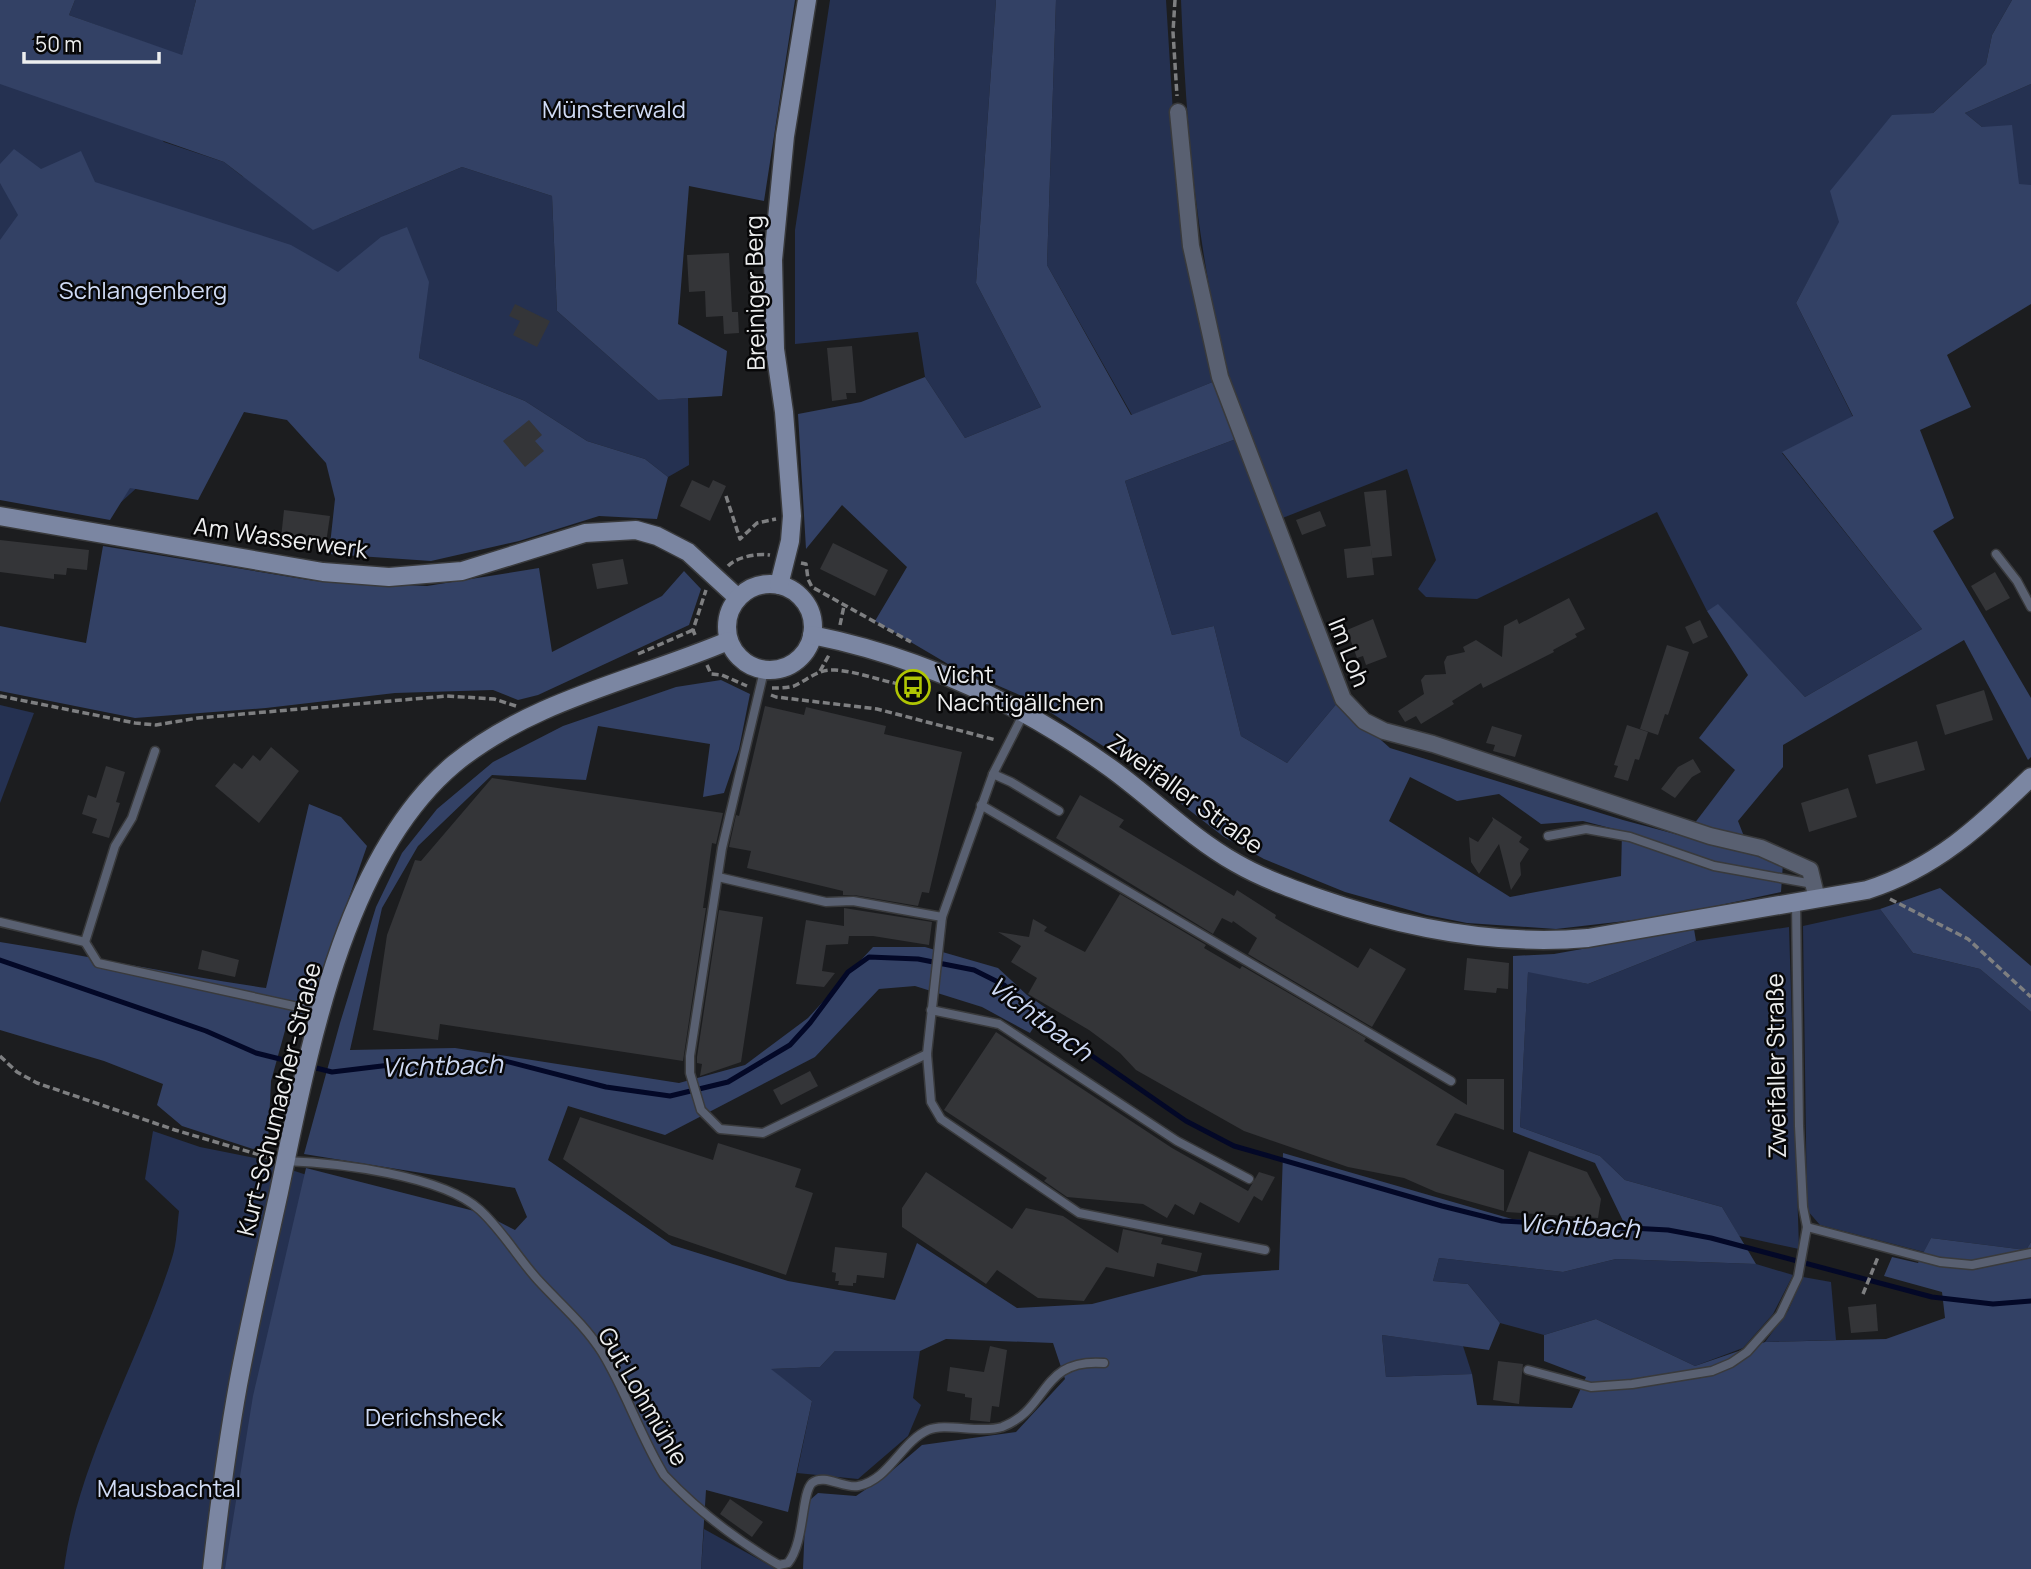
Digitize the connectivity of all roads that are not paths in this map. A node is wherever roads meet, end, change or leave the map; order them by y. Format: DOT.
graph roads {
  1 [pos="807,0"];
  2 [pos="1178,112"];
  3 [pos="0,516"];
  4 [pos="1996,554"];
  5 [pos="779,585"];
  6 [pos="738,598"];
  7 [pos="2031,607"];
  8 [pos="812,635"];
  9 [pos="728,641"];
  10 [pos="761,680"];
  11 [pos="1024,713"];
  12 [pos="156,751"];
  13 [pos="993,774"];
  14 [pos="2031,776"];
  15 [pos="981,805"];
  16 [pos="1059,811"];
  17 [pos="1548,836"];
  18 [pos="718,877"];
  19 [pos="1815,892"];
  20 [pos="1796,903"];
  21 [pos="942,917"];
  22 [pos="0,922"];
  23 [pos="85,942"];
  24 [pos="931,1010"];
  25 [pos="321,1012"];
  26 [pos="927,1054"];
  27 [pos="1451,1082"];
  28 [pos="285,1161"];
  29 [pos="1249,1179"];
  30 [pos="1807,1227"];
  31 [pos="1265,1250"];
  32 [pos="2031,1253"];
  33 [pos="1104,1363"];
  34 [pos="1528,1370"];
  35 [pos="212,1569"];
  1 -- 5 [label="main road, Breiniger Berg"];
  2 -- 19 [label="street, Im Loh"];
  3 -- 6 [label="main road, Am Wasserwerk"];
  4 -- 7 [label="lane"];
  5 -- 6 [label="main road"];
  5 -- 8 [label="main road"];
  6 -- 9 [label="main road"];
  8 -- 10 [label="main road"];
  8 -- 11 [label="main road, Zweifaller Straße"];
  9 -- 10 [label="main road"];
  9 -- 25 [label="main road, Kurt-Schumacher-Straße"];
  10 -- 18 [label="lane"];
  11 -- 13 [label="lane"];
  11 -- 20 [label="main road, Zweifaller Straße"];
  12 -- 23 [label="lane"];
  13 -- 15 [label="lane"];
  13 -- 16 [label="lane"];
  14 -- 19 [label="main road, Zweifaller Straße"];
  15 -- 21 [label="lane"];
  15 -- 27 [label="lane"];
  17 -- 19 [label="lane"];
  18 -- 21 [label="lane"];
  18 -- 26 [label="lane"];
  19 -- 20 [label="main road, Zweifaller Straße"];
  20 -- 30 [label="lane, Zweifaller Straße"];
  21 -- 24 [label="lane"];
  22 -- 23 [label="lane"];
  23 -- 25 [label="lane"];
  24 -- 26 [label="lane"];
  24 -- 29 [label="lane"];
  25 -- 28 [label="main road, Kurt-Schumacher-Straße"];
  26 -- 31 [label="lane"];
  28 -- 33 [label="lane, Gut Lohmühle"];
  28 -- 35 [label="main road, Kurt-Schumacher-Straße"];
  30 -- 32 [label="lane"];
  30 -- 34 [label="lane, Zweifaller Straße"];
}
